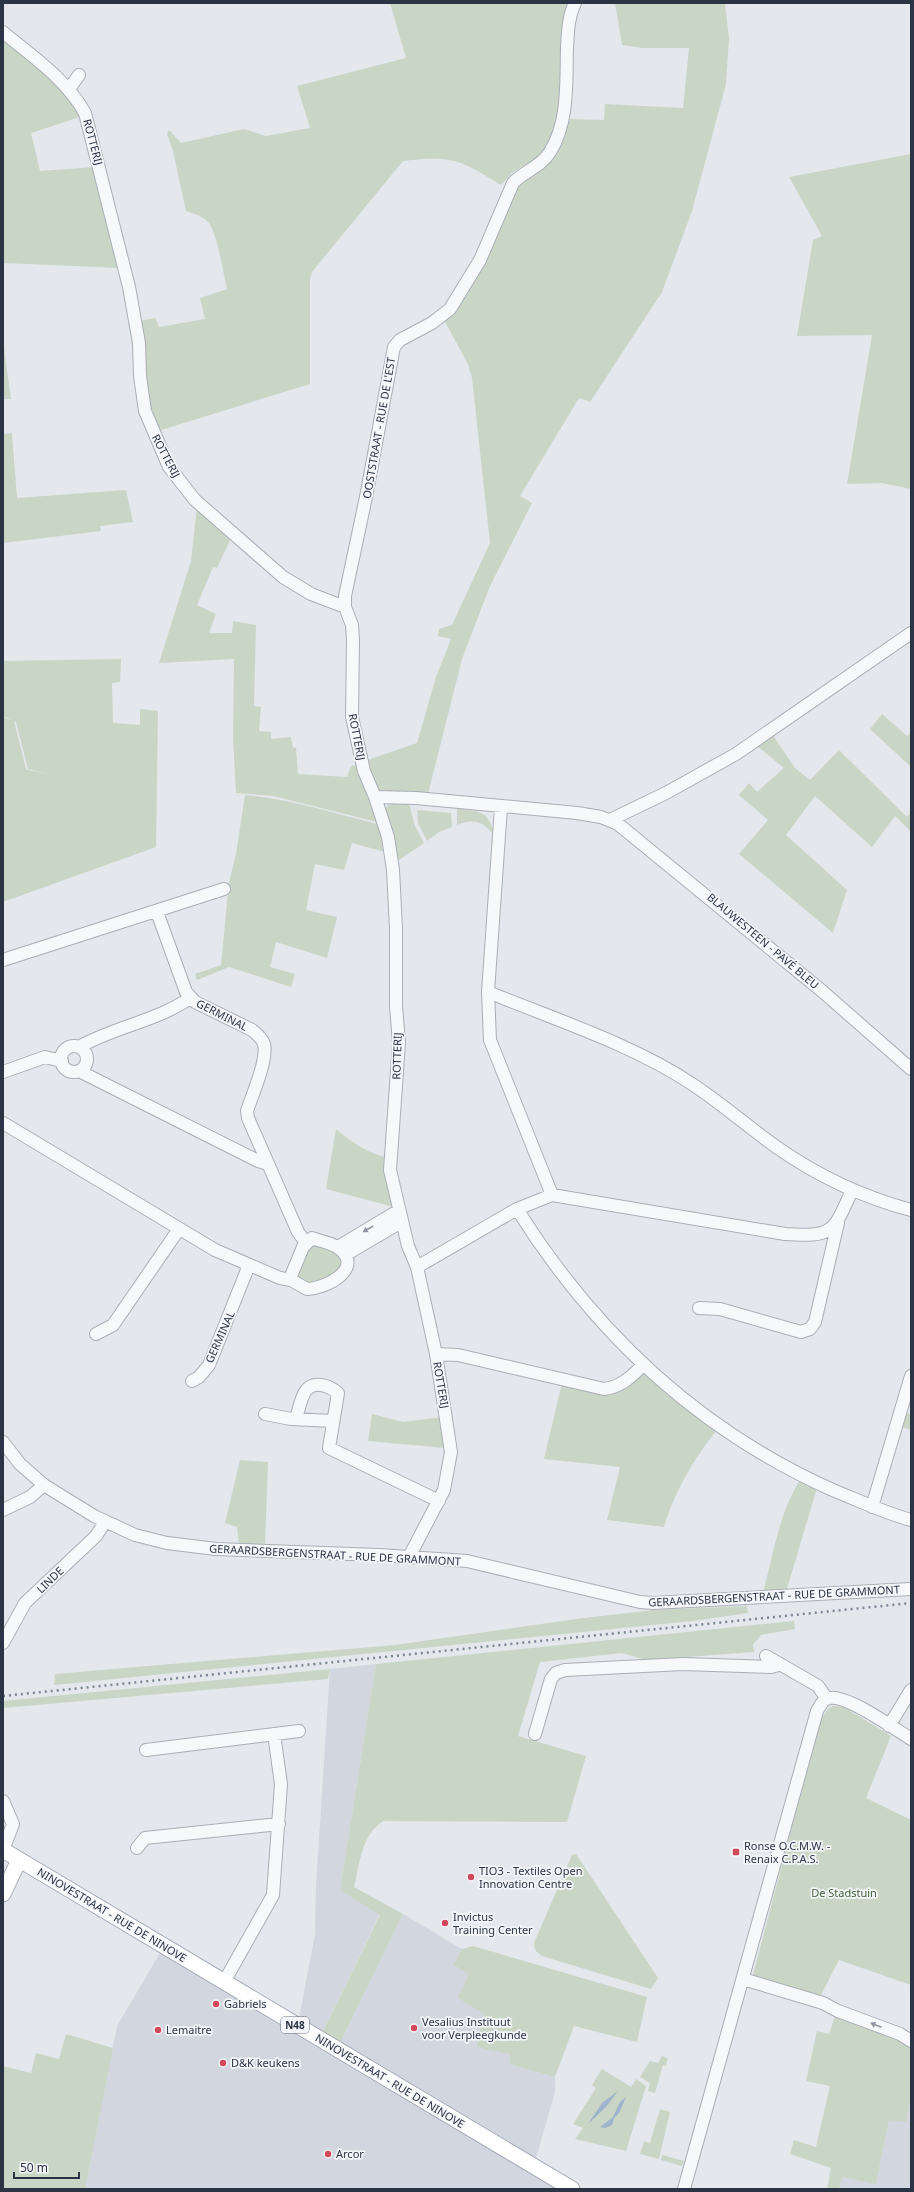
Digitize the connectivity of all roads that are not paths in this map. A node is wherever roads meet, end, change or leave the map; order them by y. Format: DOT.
graph roads {
  1 [pos="575,3"];
  2 [pos="3,32"];
  3 [pos="80,75"];
  4 [pos="69,89"];
  5 [pos="345,607"];
  6 [pos="911,633"];
  7 [pos="375,797"];
  8 [pos="502,807"];
  9 [pos="610,820"];
  10 [pos="224,889"];
  11 [pos="157,912"];
  12 [pos="3,960"];
  13 [pos="488,992"];
  14 [pos="190,998"];
  15 [pos="79,1047"];
  16 [pos="62,1061"];
  17 [pos="911,1069"];
  18 [pos="78,1071"];
  19 [pos="3,1072"];
  20 [pos="3,1124"];
  21 [pos="268,1164"];
  22 [pos="852,1190"];
  23 [pos="552,1195"];
  24 [pos="517,1209"];
  25 [pos="911,1210"];
  26 [pos="400,1216"];
  27 [pos="838,1222"];
  28 [pos="179,1229"];
  29 [pos="306,1244"];
  30 [pos="341,1251"];
  31 [pos="250,1265"];
  32 [pos="417,1267"];
  33 [pos="291,1280"];
  34 [pos="699,1308"];
  35 [pos="96,1334"];
  36 [pos="436,1354"];
  37 [pos="643,1364"];
  38 [pos="911,1376"];
  39 [pos="192,1381"];
  40 [pos="266,1414"];
  41 [pos="296,1418"];
  42 [pos="334,1421"];
  43 [pos="3,1442"];
  44 [pos="44,1484"];
  45 [pos="439,1501"];
  46 [pos="872,1507"];
  47 [pos="3,1510"];
  48 [pos="911,1520"];
  49 [pos="104,1522"];
  50 [pos="409,1557"];
  51 [pos="911,1589"];
  52 [pos="3,1643"];
  53 [pos="766,1656"];
  54 [pos="779,1665"];
  55 [pos="911,1690"];
  56 [pos="827,1699"];
  57 [pos="889,1726"];
  58 [pos="298,1731"];
  59 [pos="274,1734"];
  60 [pos="536,1734"];
  61 [pos="911,1739"];
  62 [pos="146,1750"];
  63 [pos="3,1801"];
  64 [pos="279,1824"];
  65 [pos="136,1848"];
  66 [pos="3,1850"];
  67 [pos="19,1860"];
  68 [pos="3,1894"];
  69 [pos="743,1979"];
  70 [pos="224,1982"];
  71 [pos="911,2041"];
  72 [pos="572,2189"];
  73 [pos="684,2189"];
  1 -- 5 [label="street, OOSTSTRAAT - RUE DE L'EST"];
  2 -- 4 [label="street, ROTTERIJ"];
  3 -- 4 [label="street"];
  4 -- 5 [label="street, ROTTERIJ"];
  5 -- 7 [label="street, ROTTERIJ"];
  6 -- 9 [label="street"];
  7 -- 8 [label="street"];
  7 -- 26 [label="street, ROTTERIJ"];
  8 -- 9 [label="street"];
  8 -- 13 [label="street"];
  9 -- 17 [label="street, BLAUWESTEEN - PAVÉ BLEU"];
  10 -- 11 [label="street"];
  11 -- 12 [label="street"];
  11 -- 14 [label="street, GERMINAL"];
  13 -- 22 [label="street"];
  13 -- 23 [label="street"];
  14 -- 15 [label="street, GERMINAL"];
  14 -- 21 [label="street, GERMINAL"];
  15 -- 16 [label="street"];
  15 -- 18 [label="street"];
  16 -- 18 [label="street"];
  16 -- 19 [label="street"];
  18 -- 21 [label="street"];
  20 -- 28 [label="street"];
  21 -- 29 [label="street, GERMINAL"];
  22 -- 25 [label="street"];
  22 -- 27 [label="street"];
  23 -- 24 [label="street"];
  23 -- 27 [label="street"];
  24 -- 32 [label="street"];
  24 -- 37 [label="street"];
  26 -- 30 [label="street"];
  26 -- 32 [label="street, ROTTERIJ"];
  27 -- 34 [label="street"];
  28 -- 31 [label="street"];
  28 -- 35 [label="street"];
  29 -- 30 [label="street"];
  29 -- 33 [label="street"];
  30 -- 33 [label="street"];
  31 -- 33 [label="street"];
  31 -- 39 [label="street, GERMINAL"];
  32 -- 36 [label="street, ROTTERIJ"];
  36 -- 37 [label="street"];
  36 -- 45 [label="street, ROTTERIJ"];
  37 -- 46 [label="street"];
  38 -- 46 [label="street"];
  40 -- 41 [label="street"];
  41 -- 42 [label="street"];
  41 -- 42 [label="street"];
  42 -- 45 [label="street"];
  43 -- 44 [label="street, GERAARDSBERGENSTRAAT - RUE DE GRAMMONT"];
  44 -- 47 [label="street"];
  44 -- 49 [label="street, GERAARDSBERGENSTRAAT - RUE DE GRAMMONT"];
  45 -- 50 [label="street, ROTTERIJ"];
  46 -- 48 [label="street"];
  49 -- 50 [label="street, GERAARDSBERGENSTRAAT - RUE DE GRAMMONT"];
  49 -- 52 [label="street, LINDE"];
  50 -- 51 [label="street, GERAARDSBERGENSTRAAT - RUE DE GRAMMONT"];
  53 -- 54 [label="street"];
  54 -- 56 [label="street"];
  54 -- 60 [label="street"];
  55 -- 57 [label="street"];
  56 -- 57 [label="street"];
  56 -- 69 [label="street"];
  57 -- 61 [label="street"];
  58 -- 59 [label="street"];
  59 -- 62 [label="street"];
  59 -- 64 [label="street"];
  63 -- 66 [label="street"];
  64 -- 65 [label="street"];
  64 -- 70 [label="street"];
  66 -- 67 [label="main road, NINOVESTRAAT - RUE DE NINOVE / N48"];
  67 -- 68 [label="main road"];
  67 -- 70 [label="main road, NINOVESTRAAT - RUE DE NINOVE / N48"];
  71 -- 69 [label="street, one-way"];
  69 -- 73 [label="street"];
  70 -- 72 [label="main road, NINOVESTRAAT - RUE DE NINOVE / N48"];
}
